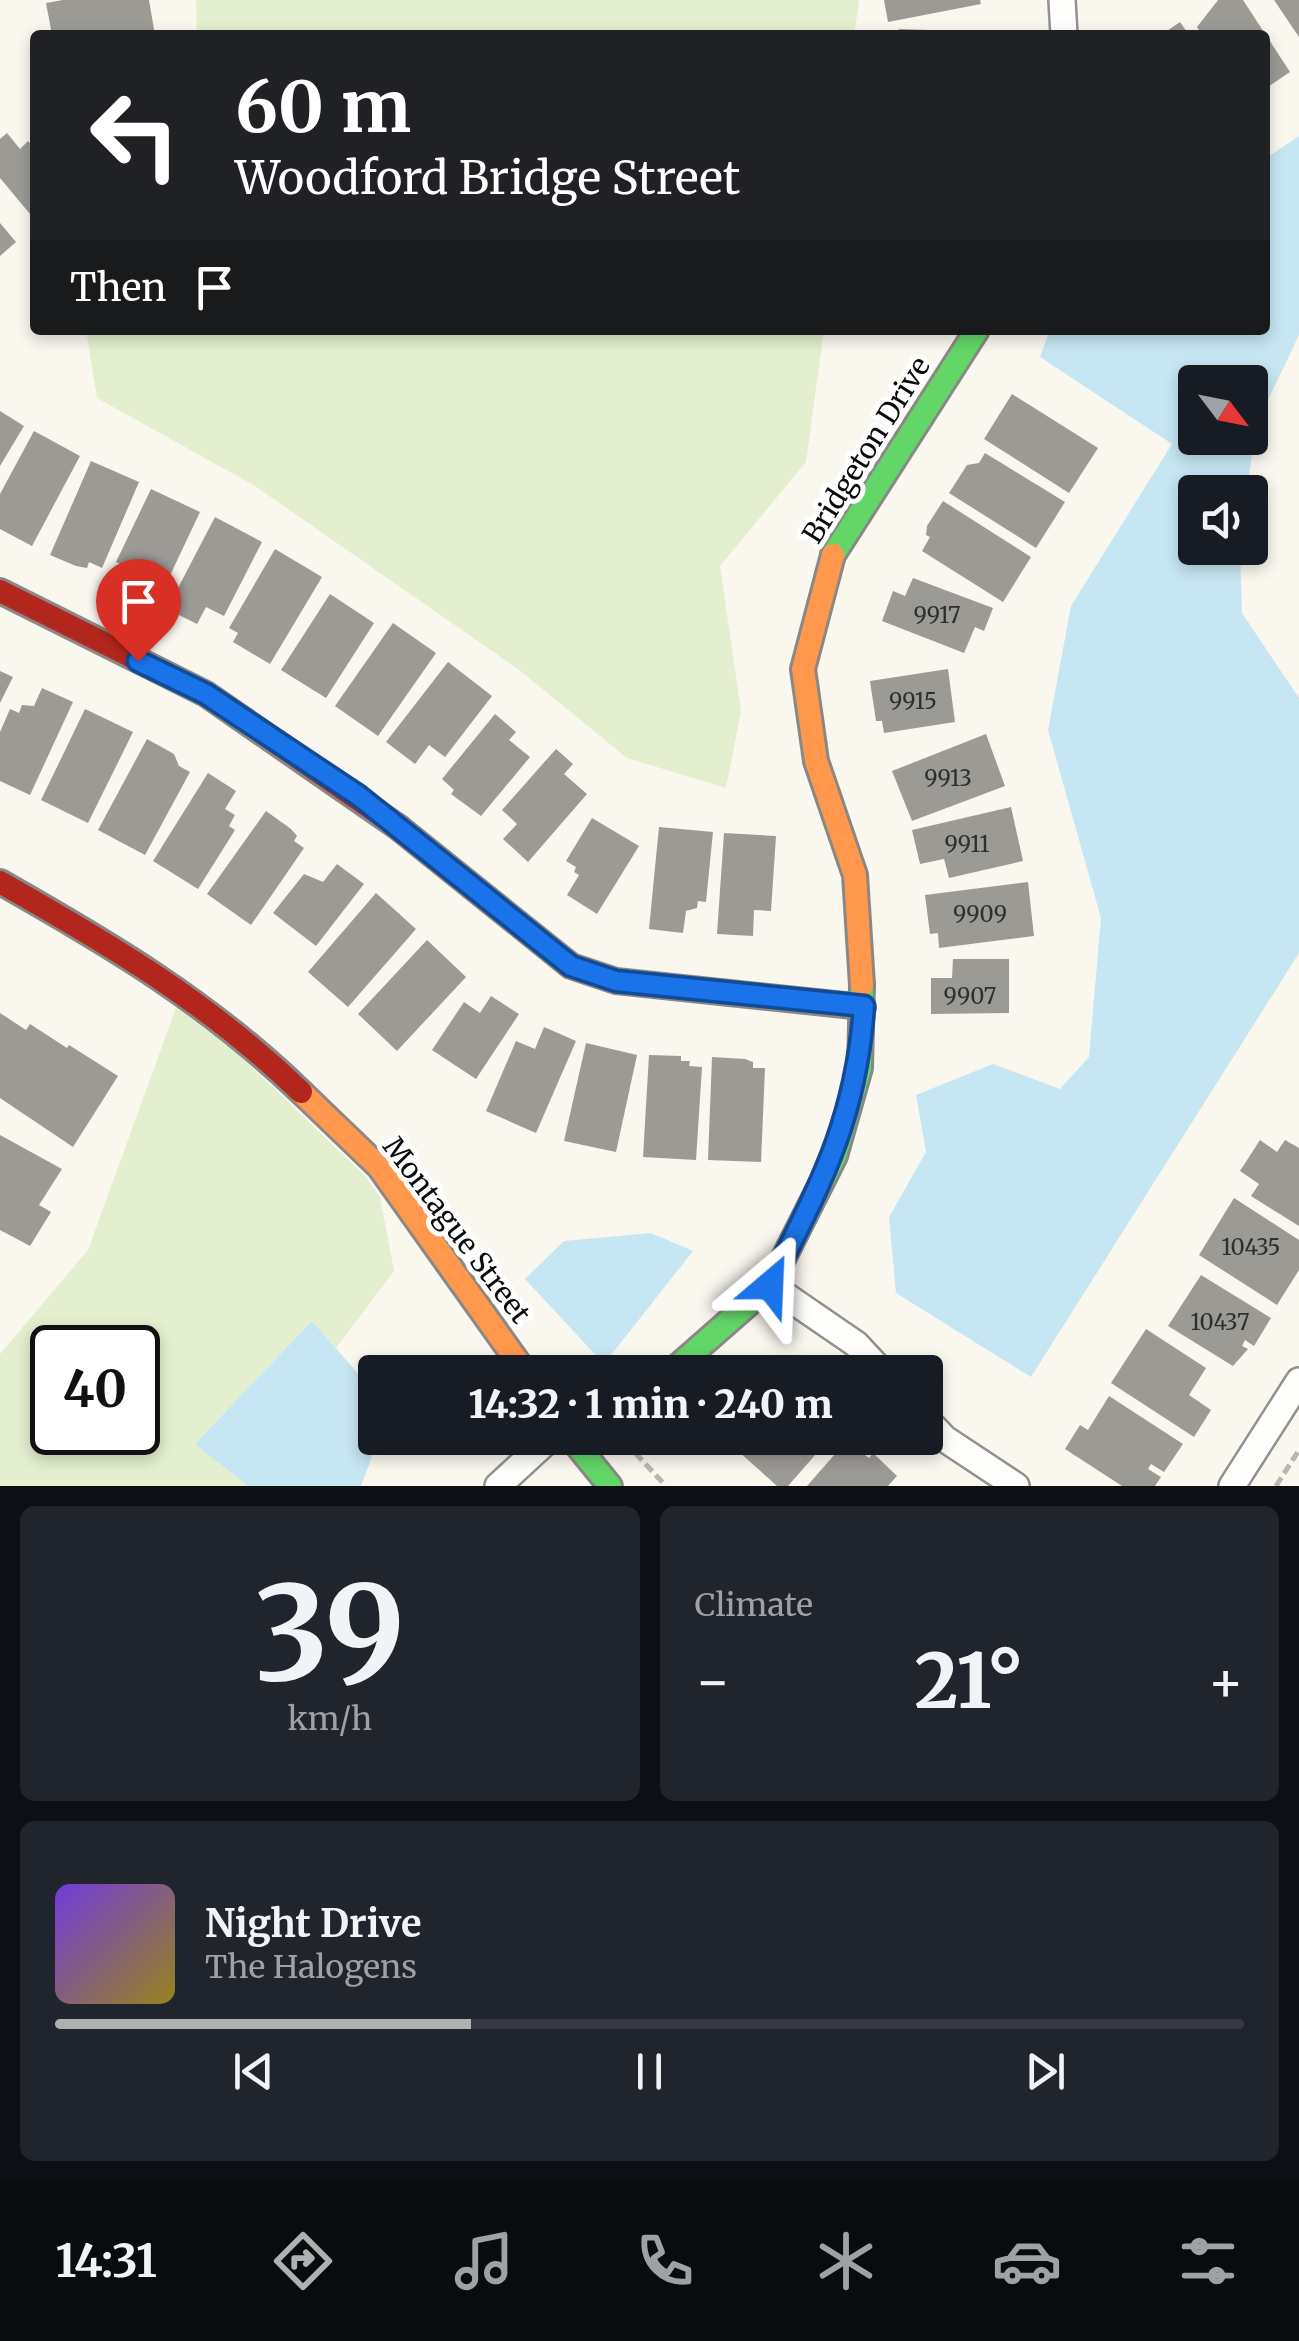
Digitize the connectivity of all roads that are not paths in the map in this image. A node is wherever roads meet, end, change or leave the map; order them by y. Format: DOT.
graph roads {
  1 [pos="974,335"];
  2 [pos="0,591"];
  3 [pos="0,882"];
  4 [pos="864,1006"];
  5 [pos="770,1285"];
  6 [pos="513,1355"];
  7 [pos="690,1355"];
  8 [pos="866,1355"];
  9 [pos="1299,1382"];
  10 [pos="943,1437"];
  11 [pos="532,1455"];
  12 [pos="498,1486"];
  13 [pos="1016,1486"];
  14 [pos="1232,1486"];
  1 -- 4 [label="street, Bridgeton Drive"];
  2 -- 4 [label="street"];
  3 -- 6 [label="street, Montague Street"];
  4 -- 5 [label="street, Bridgeton Drive"];
  5 -- 7 [label="street, Bridgeton Drive"];
  5 -- 8 [label="street"];
  9 -- 14 [label="street"];
  10 -- 13 [label="street"];
  11 -- 12 [label="street"];
}
